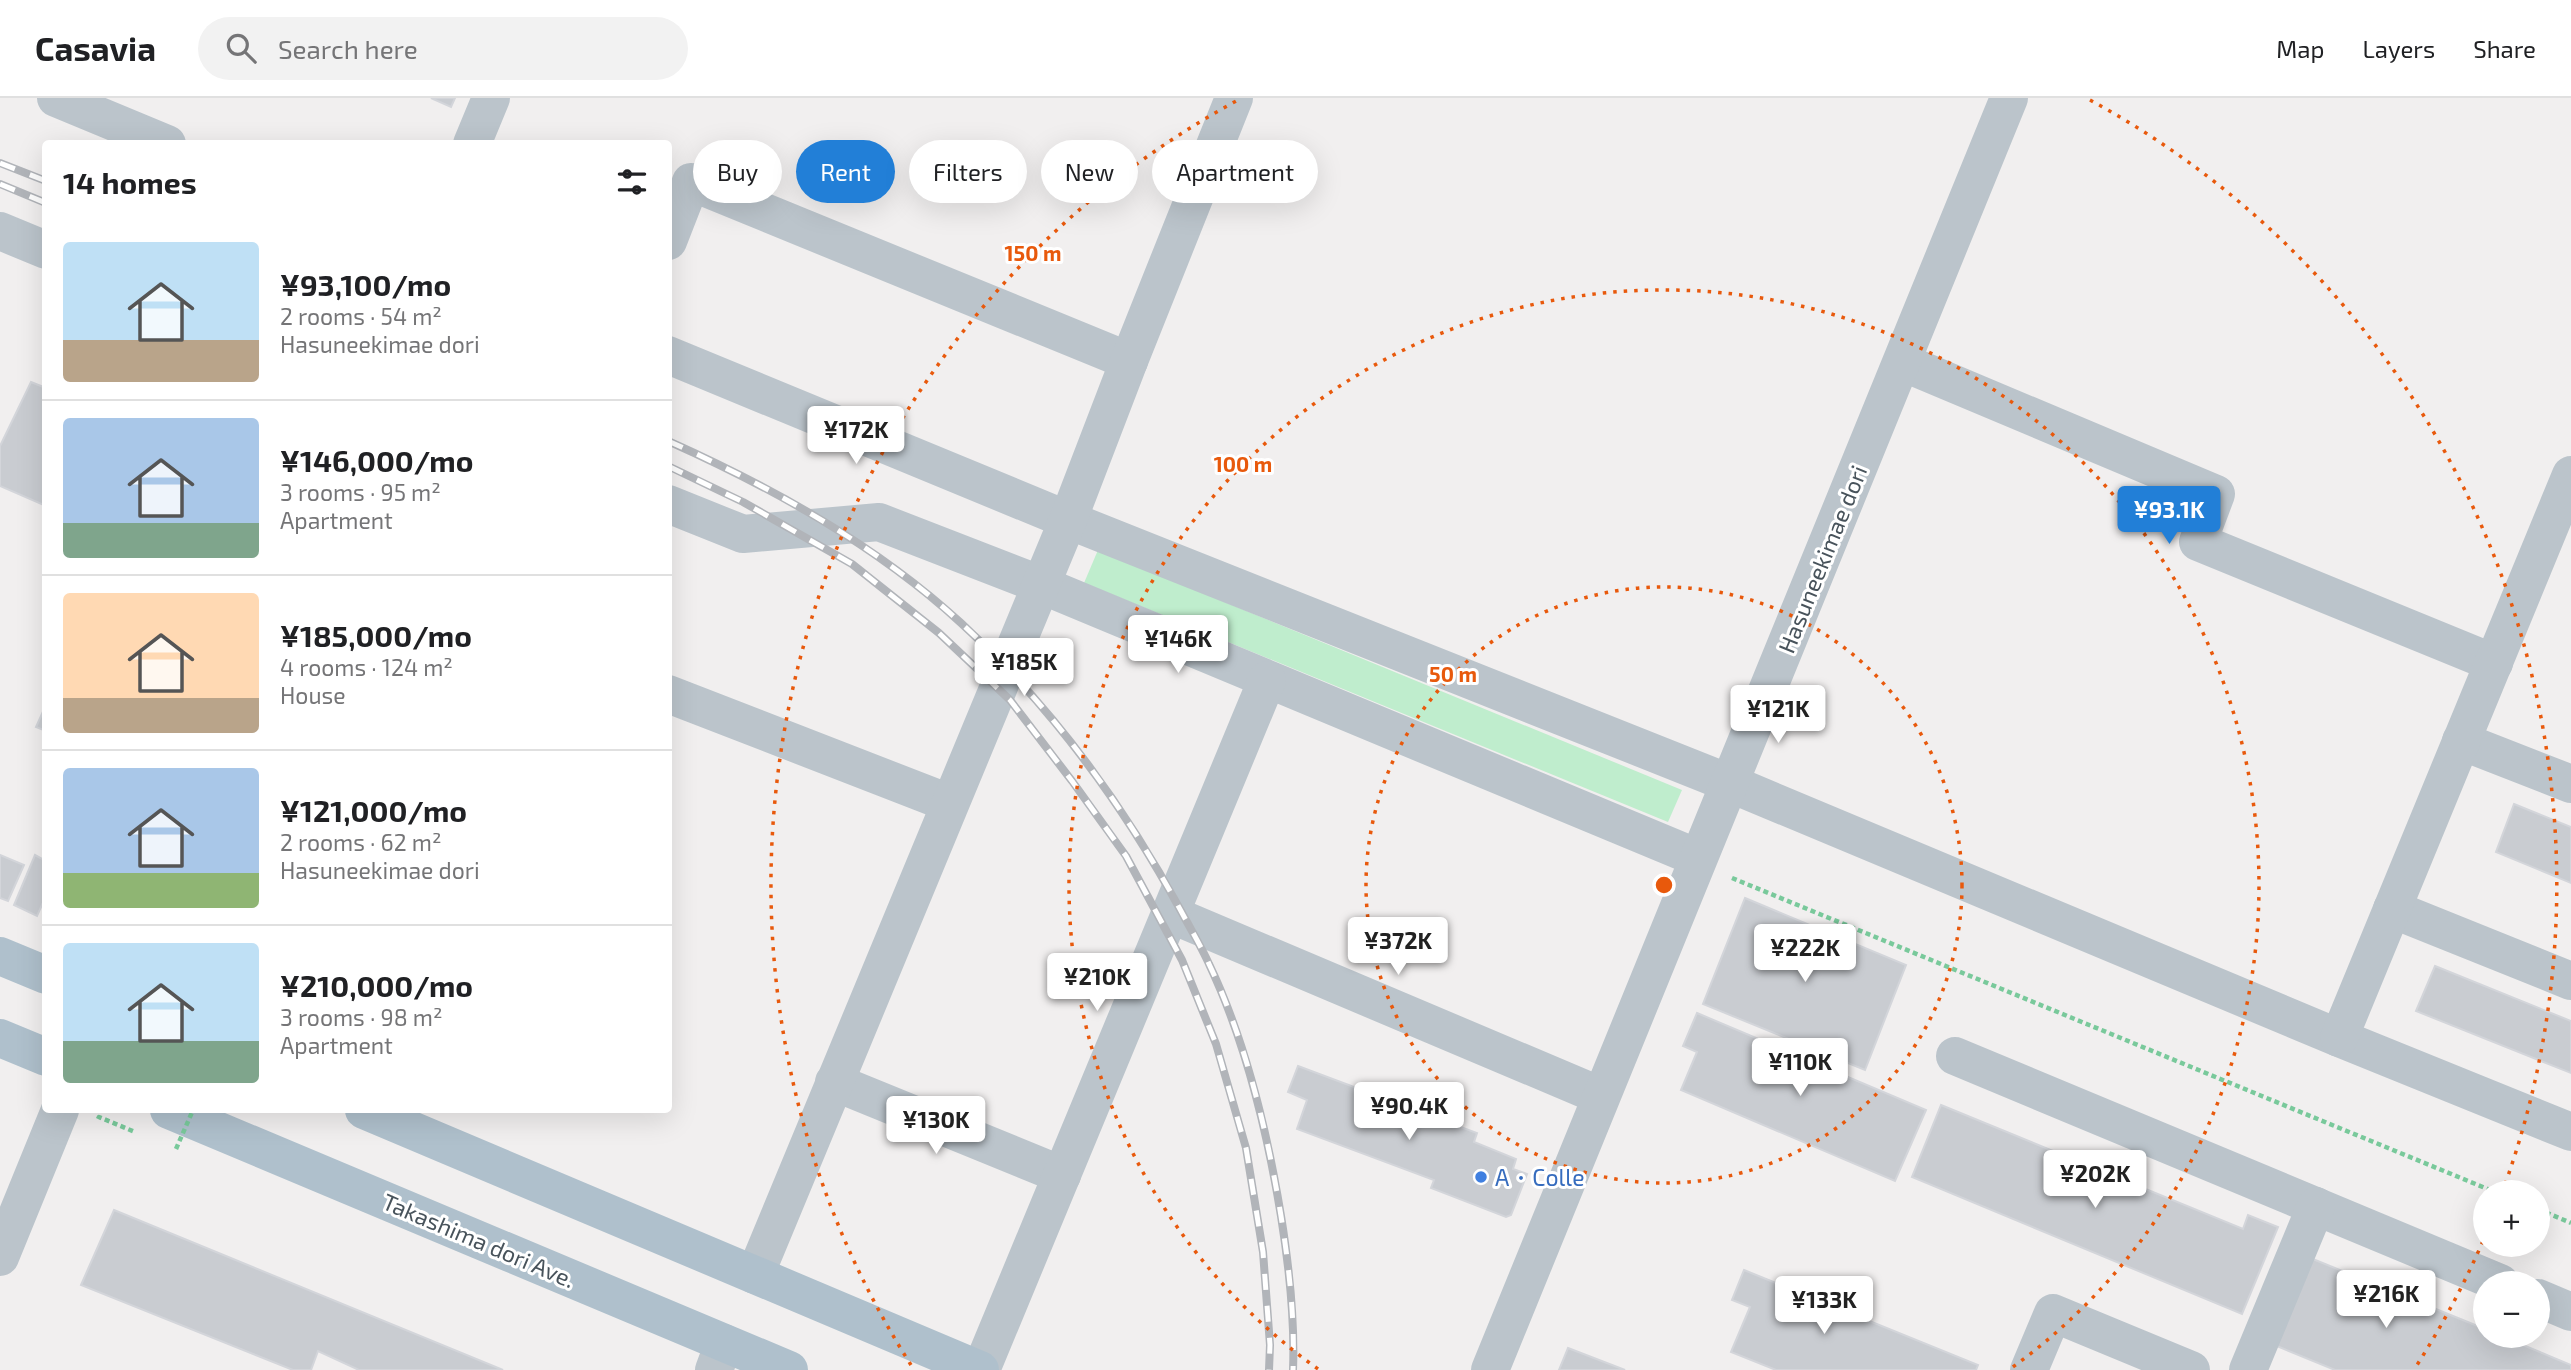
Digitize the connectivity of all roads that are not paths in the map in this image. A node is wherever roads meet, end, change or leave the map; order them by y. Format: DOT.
graph roads {
  1 [pos="56,98"];
  2 [pos="491,98"];
  3 [pos="1234,98"];
  4 [pos="2009,98"];
  5 [pos="157,140"];
  6 [pos="474,140"];
  7 [pos="0,231"];
  8 [pos="672,231"];
  9 [pos="42,248"];
  10 [pos="672,357"];
  11 [pos="1129,360"];
  12 [pos="1902,362"];
  13 [pos="2571,475"];
  14 [pos="672,506"];
  15 [pos="1068,520"];
  16 [pos="1039,584"];
  17 [pos="2494,663"];
  18 [pos="1267,680"];
  19 [pos="672,696"];
  20 [pos="2461,741"];
  21 [pos="1729,783"];
  22 [pos="2571,783"];
  23 [pos="949,803"];
  24 [pos="1698,858"];
  25 [pos="2392,909"];
  26 [pos="1170,914"];
  27 [pos="0,956"];
  28 [pos="42,973"];
  29 [pos="2571,981"];
  30 [pos="0,1038"];
  31 [pos="2339,1038"];
  32 [pos="1955,1055"];
  33 [pos="42,1056"];
  34 [pos="834,1082"];
  35 [pos="1601,1096"];
  36 [pos="59,1113"];
  37 [pos="176,1113"];
  38 [pos="371,1113"];
  39 [pos="2571,1132"];
  40 [pos="1062,1175"];
  41 [pos="2316,1206"];
  42 [pos="4,1234"];
  43 [pos="2473,1272"];
  44 [pos="754,1275"];
  45 [pos="2550,1303"];
  46 [pos="2571,1312"];
  47 [pos="719,1357"];
  48 [pos="789,1370"];
  49 [pos="981,1370"];
  50 [pos="1490,1370"];
  51 [pos="2029,1370"];
  52 [pos="2191,1370"];
  53 [pos="2248,1370"];
  1 -- 5 [label="street"];
  2 -- 6 [label="street"];
  3 -- 11 [label="street"];
  4 -- 12 [label="street, Hasuneekimae dori"];
  7 -- 9 [label="street"];
  8 -- 11 [label="street"];
  10 -- 15 [label="street"];
  11 -- 15 [label="street"];
  12 -- 17 [label="street"];
  12 -- 21 [label="street, Hasuneekimae dori"];
  13 -- 17 [label="street"];
  14 -- 16 [label="street"];
  15 -- 16 [label="street"];
  15 -- 21 [label="street"];
  16 -- 18 [label="street"];
  16 -- 23 [label="street"];
  17 -- 20 [label="street"];
  18 -- 24 [label="street"];
  18 -- 26 [label="street"];
  19 -- 23 [label="street"];
  20 -- 22 [label="street"];
  20 -- 25 [label="street"];
  21 -- 24 [label="street, Hasuneekimae dori"];
  21 -- 31 [label="street"];
  23 -- 34 [label="street"];
  24 -- 35 [label="street, Hasuneekimae dori"];
  25 -- 29 [label="street"];
  25 -- 31 [label="street"];
  26 -- 35 [label="street"];
  26 -- 40 [label="street"];
  27 -- 28 [label="main road"];
  30 -- 33 [label="main road"];
  31 -- 39 [label="street"];
  32 -- 41 [label="street"];
  34 -- 40 [label="street"];
  34 -- 44 [label="street"];
  35 -- 50 [label="street, Hasuneekimae dori"];
  36 -- 42 [label="street"];
  37 -- 47 [label="main road, Takashima dori Ave."];
  38 -- 44 [label="main road"];
  40 -- 49 [label="street"];
  41 -- 43 [label="street"];
  41 -- 53 [label="street"];
  44 -- 49 [label="main road"];
  45 -- 46 [label="street"];
  47 -- 48 [label="main road, Takashima dori Ave."];
  51 -- 52 [label="street"];
}
